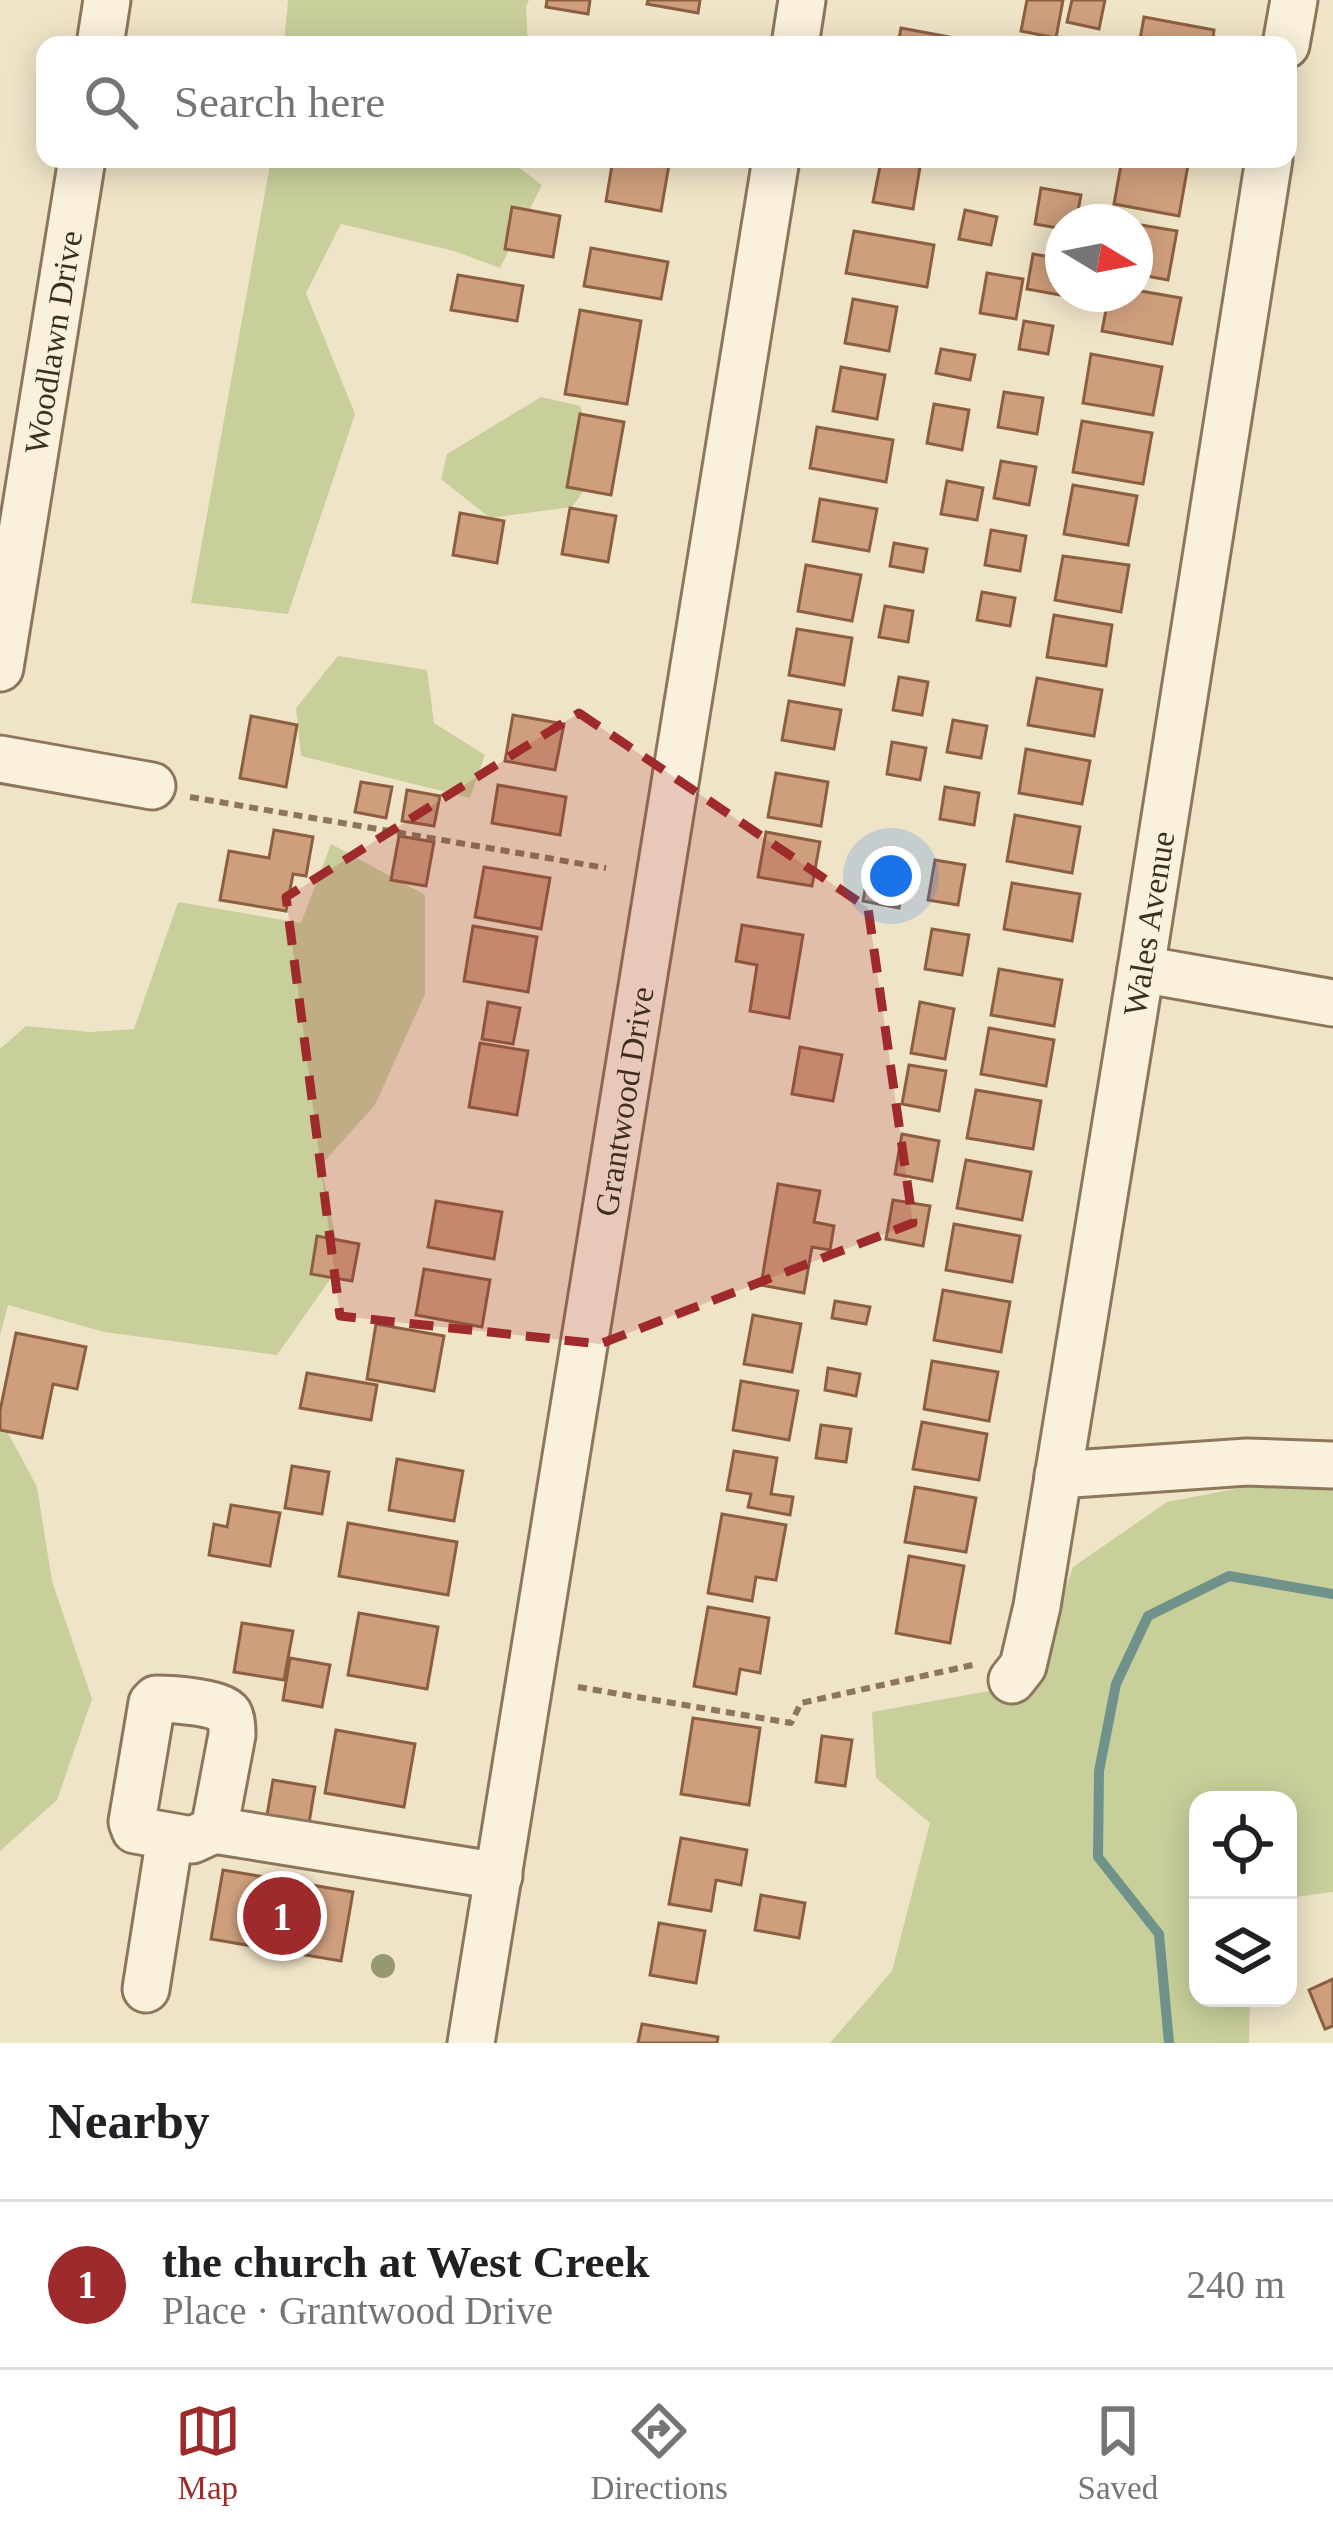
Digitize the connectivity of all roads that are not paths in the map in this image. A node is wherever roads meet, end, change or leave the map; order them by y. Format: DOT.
graph roads {
  1 [pos="107,0"];
  2 [pos="802,0"];
  3 [pos="1294,0"];
  4 [pos="101,36"];
  5 [pos="796,36"];
  6 [pos="1288,36"];
  7 [pos="81,168"];
  8 [pos="775,168"];
  9 [pos="1268,168"];
  10 [pos="0,668"];
  11 [pos="0,759"];
  12 [pos="162,790"];
  13 [pos="1141,969"];
  14 [pos="1333,1003"];
  15 [pos="1333,1465"];
  16 [pos="1058,1475"];
  17 [pos="1002,1670"];
  18 [pos="499,1876"];
  19 [pos="146,1989"];
  20 [pos="471,2043"];
  1 -- 4 [label="street"];
  2 -- 5 [label="street"];
  3 -- 6 [label="street"];
  7 -- 10 [label="street, Woodlawn Drive"];
  8 -- 18 [label="street, Grantwood Drive"];
  9 -- 13 [label="street, Wales Avenue"];
  11 -- 12 [label="street"];
  13 -- 14 [label="street"];
  13 -- 16 [label="street, Wales Avenue"];
  15 -- 16 [label="street"];
  16 -- 17 [label="street, Wales Avenue"];
  18 -- 19 [label="street"];
  18 -- 20 [label="street, Grantwood Drive"];
}
